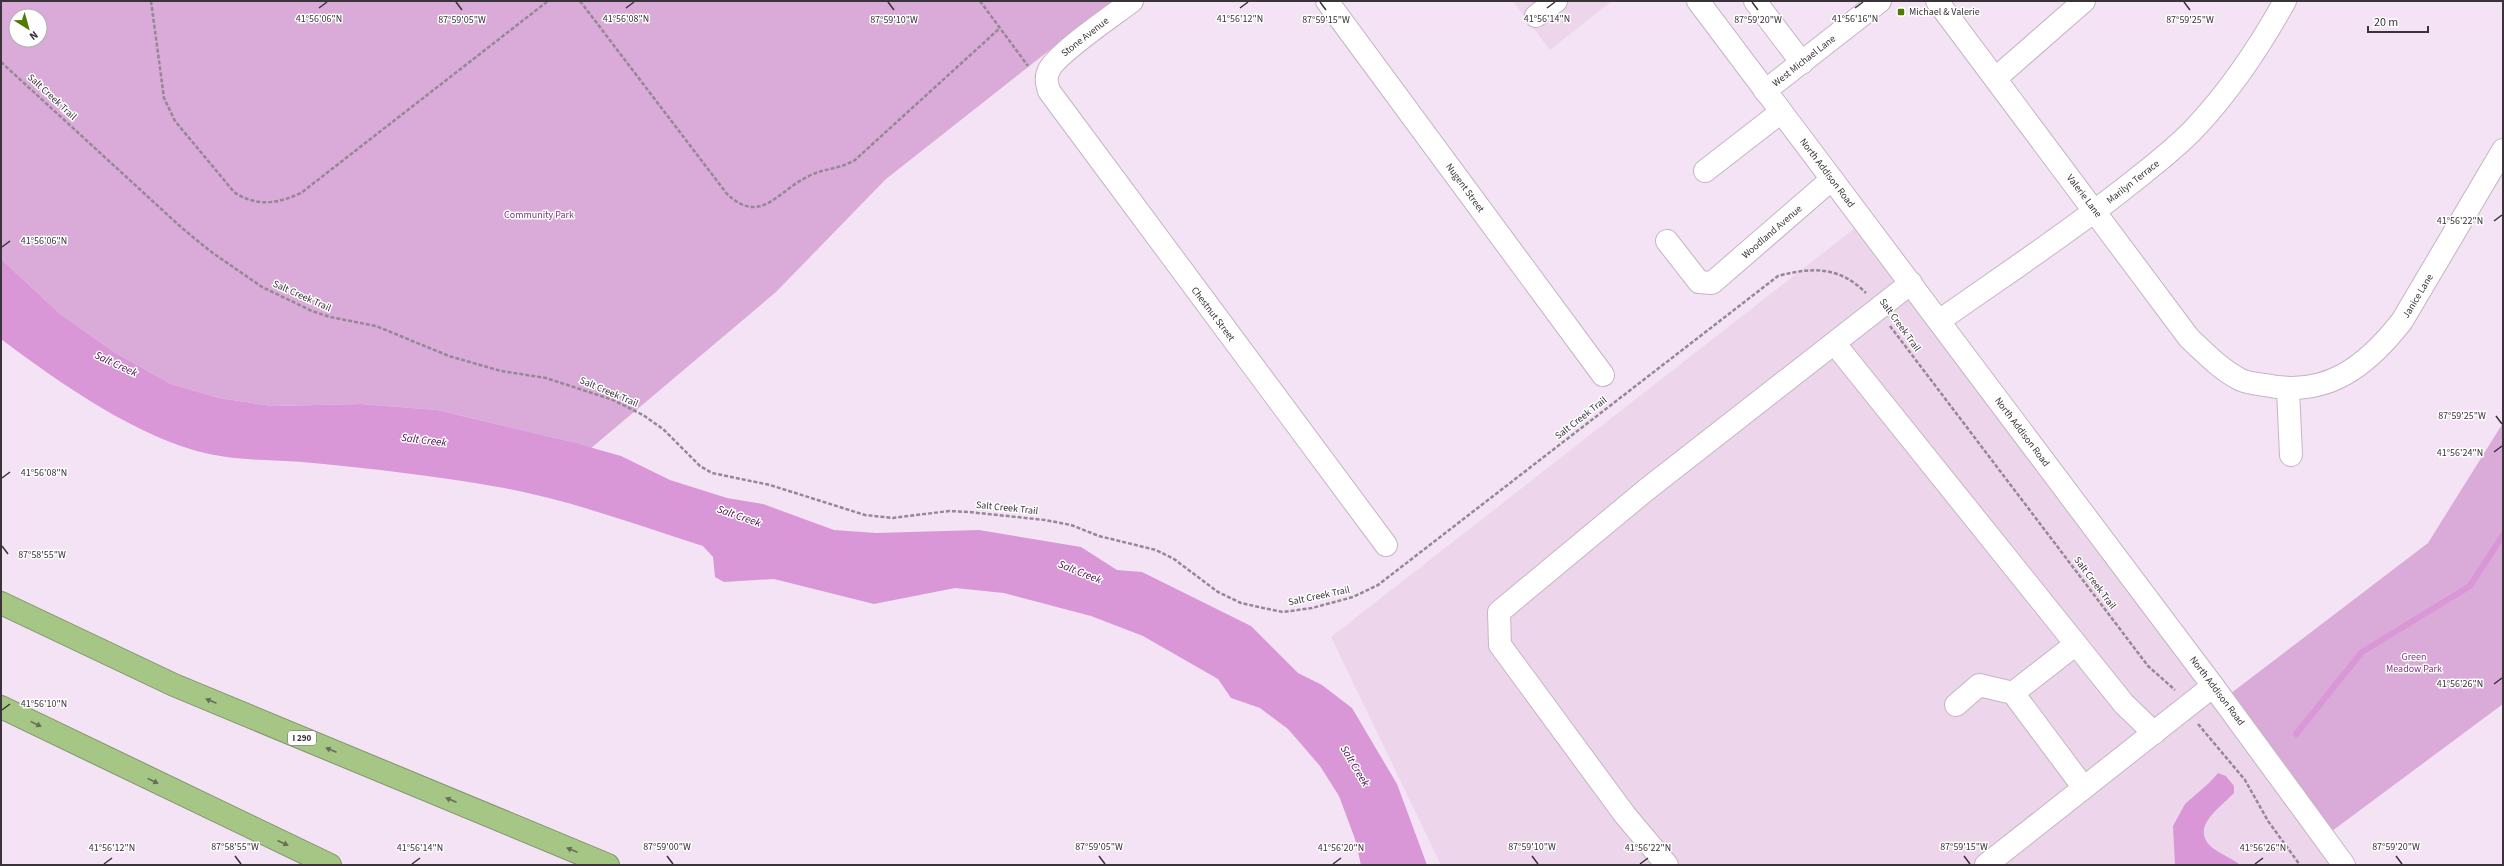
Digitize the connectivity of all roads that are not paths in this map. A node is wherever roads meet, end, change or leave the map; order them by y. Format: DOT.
graph roads {
  1 [pos="1132,1"];
  2 [pos="1327,1"];
  3 [pos="1556,1"];
  4 [pos="1698,1"];
  5 [pos="1754,1"];
  6 [pos="1880,1"];
  7 [pos="1937,1"];
  8 [pos="2084,1"];
  9 [pos="2286,1"];
  10 [pos="1536,16"];
  11 [pos="1802,63"];
  12 [pos="1996,78"];
  13 [pos="1046,79"];
  14 [pos="1765,91"];
  15 [pos="1781,112"];
  16 [pos="2503,150"];
  17 [pos="1705,171"];
  18 [pos="1832,179"];
  19 [pos="2096,211"];
  20 [pos="1667,241"];
  21 [pos="1911,283"];
  22 [pos="1939,321"];
  23 [pos="1835,344"];
  24 [pos="1603,375"];
  25 [pos="2242,380"];
  26 [pos="2288,390"];
  27 [pos="2291,455"];
  28 [pos="1386,545"];
  29 [pos="1,603"];
  30 [pos="2076,644"];
  31 [pos="2213,686"];
  32 [pos="2013,693"];
  33 [pos="1956,706"];
  34 [pos="1,707"];
  35 [pos="2154,733"];
  36 [pos="2084,788"];
  37 [pos="330,865"];
  38 [pos="608,865"];
  39 [pos="1667,865"];
  40 [pos="1986,865"];
  41 [pos="2344,865"];
  1 -- 13 [label="street, Stone Avenue"];
  2 -- 24 [label="street, Nugent Street"];
  3 -- 10 [label="street"];
  4 -- 14 [label="street, North Addison Road"];
  5 -- 11 [label="street"];
  6 -- 11 [label="street, West Michael Lane"];
  7 -- 12 [label="street, Valerie Lane"];
  8 -- 12 [label="street"];
  9 -- 19 [label="street, Marilyn Terrace"];
  11 -- 14 [label="street, West Michael Lane"];
  12 -- 19 [label="street, Valerie Lane"];
  13 -- 28 [label="street, Chestnut Street"];
  14 -- 15 [label="street, North Addison Road"];
  15 -- 17 [label="street"];
  15 -- 18 [label="street, North Addison Road"];
  16 -- 26 [label="street, Janice Lane"];
  18 -- 20 [label="street, Woodland Avenue"];
  18 -- 21 [label="street, North Addison Road"];
  19 -- 22 [label="street, Marilyn Terrace"];
  19 -- 25 [label="street, Valerie Lane"];
  21 -- 22 [label="street, North Addison Road"];
  21 -- 23 [label="street"];
  22 -- 31 [label="street, North Addison Road"];
  23 -- 30 [label="street"];
  23 -- 39 [label="street"];
  25 -- 26 [label="street, Janice Lane"];
  26 -- 27 [label="street"];
  38 -- 29 [label="highway, I 290, one-way"];
  30 -- 32 [label="street"];
  30 -- 35 [label="street"];
  31 -- 35 [label="street"];
  31 -- 41 [label="street, North Addison Road"];
  32 -- 33 [label="street"];
  32 -- 36 [label="street"];
  34 -- 37 [label="highway, one-way"];
  35 -- 36 [label="street"];
  36 -- 40 [label="street"];
}
